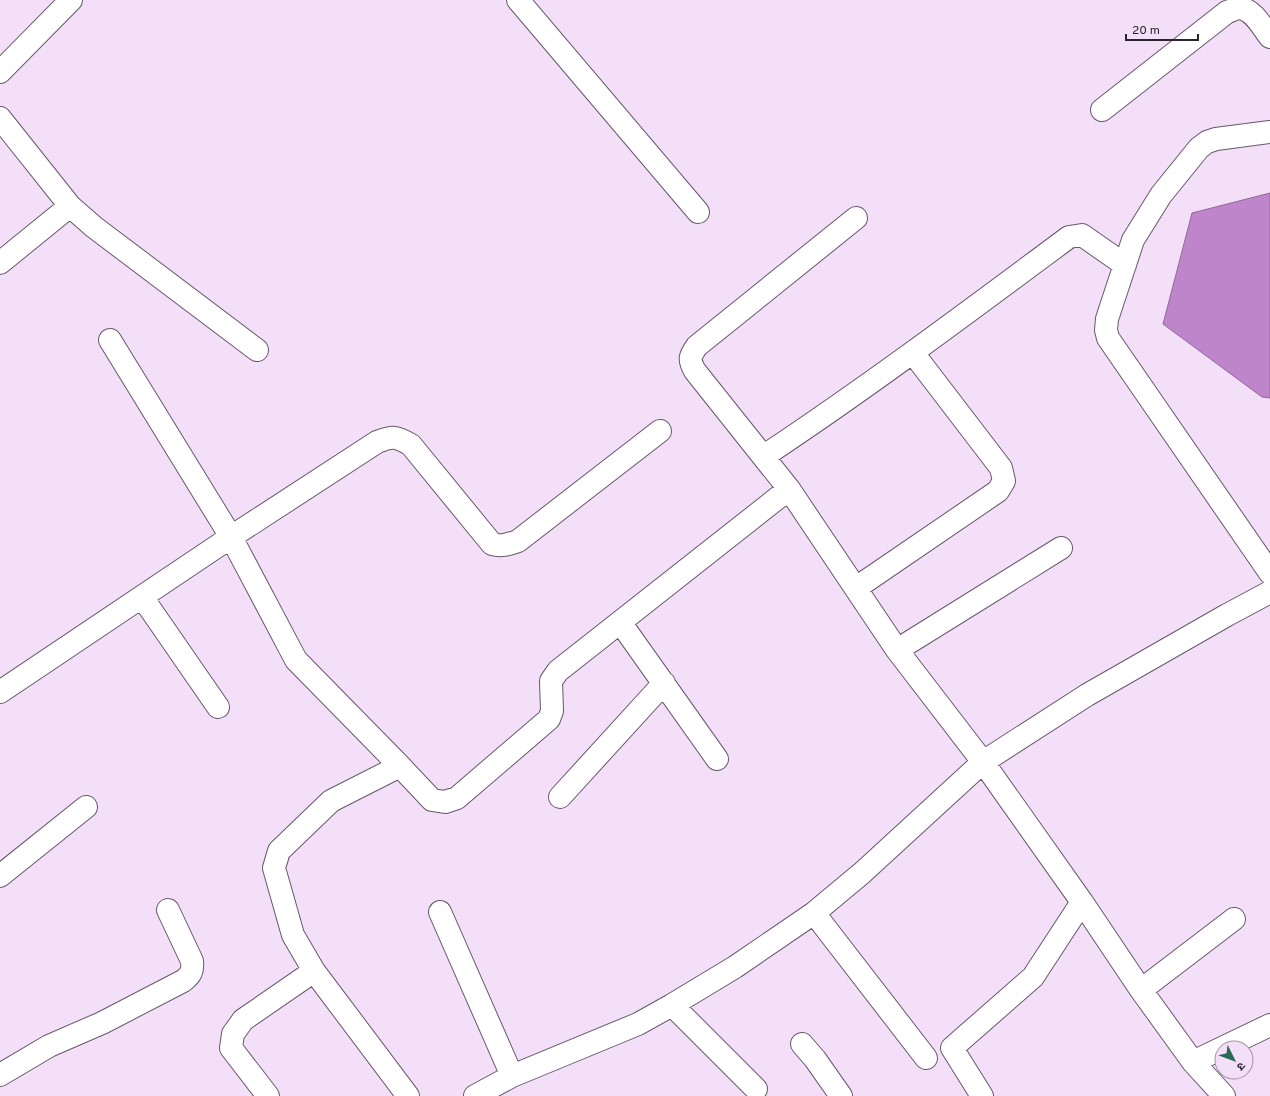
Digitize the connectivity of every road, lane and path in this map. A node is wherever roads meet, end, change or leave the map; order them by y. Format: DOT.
graph roads {
  1 [pos="71,0"];
  2 [pos="518,0"];
  3 [pos="1270,37"];
  4 [pos="0,72"];
  5 [pos="1102,110"];
  6 [pos="0,118"];
  7 [pos="1270,132"];
  8 [pos="70,206"];
  9 [pos="698,212"];
  10 [pos="856,218"];
  11 [pos="0,263"];
  12 [pos="1125,265"];
  13 [pos="110,340"];
  14 [pos="257,350"];
  15 [pos="913,353"];
  16 [pos="660,430"];
  17 [pos="764,456"];
  18 [pos="789,489"];
  19 [pos="231,537"];
  20 [pos="1061,548"];
  21 [pos="1270,573"];
  22 [pos="856,588"];
  23 [pos="1270,592"];
  24 [pos="142,597"];
  25 [pos="620,622"];
  26 [pos="898,650"];
  27 [pos="664,683"];
  28 [pos="0,692"];
  29 [pos="218,707"];
  30 [pos="718,759"];
  31 [pos="984,762"];
  32 [pos="400,766"];
  33 [pos="560,797"];
  34 [pos="86,807"];
  35 [pos="0,876"];
  36 [pos="1082,902"];
  37 [pos="168,910"];
  38 [pos="440,912"];
  39 [pos="814,913"];
  40 [pos="1234,919"];
  41 [pos="314,971"];
  42 [pos="1141,990"];
  43 [pos="672,1006"];
  44 [pos="1270,1025"];
  45 [pos="802,1044"];
  46 [pos="926,1058"];
  47 [pos="1193,1062"];
  48 [pos="0,1075"];
  49 [pos="512,1076"];
  50 [pos="756,1089"];
  51 [pos="268,1096"];
  52 [pos="408,1096"];
  53 [pos="475,1096"];
  54 [pos="841,1096"];
  55 [pos="982,1096"];
  56 [pos="1224,1096"];
  1 -- 4 [label="street"];
  2 -- 9 [label="street"];
  3 -- 5 [label="street"];
  6 -- 8 [label="street"];
  7 -- 12 [label="street"];
  8 -- 11 [label="street"];
  8 -- 14 [label="street"];
  10 -- 17 [label="street"];
  12 -- 15 [label="street"];
  12 -- 21 [label="street"];
  13 -- 19 [label="street"];
  15 -- 17 [label="street"];
  15 -- 22 [label="street"];
  16 -- 19 [label="street"];
  17 -- 18 [label="street"];
  18 -- 22 [label="street"];
  18 -- 25 [label="street"];
  19 -- 24 [label="street"];
  19 -- 32 [label="street"];
  20 -- 26 [label="street"];
  22 -- 26 [label="street"];
  23 -- 31 [label="street"];
  24 -- 28 [label="street"];
  24 -- 29 [label="street"];
  25 -- 27 [label="street"];
  25 -- 32 [label="street"];
  26 -- 31 [label="street"];
  27 -- 30 [label="street"];
  27 -- 33 [label="street"];
  31 -- 36 [label="street"];
  31 -- 39 [label="street"];
  32 -- 41 [label="street"];
  34 -- 35 [label="street"];
  36 -- 42 [label="street"];
  36 -- 55 [label="street"];
  37 -- 48 [label="street"];
  38 -- 49 [label="street"];
  39 -- 43 [label="street"];
  39 -- 46 [label="street"];
  40 -- 42 [label="street"];
  41 -- 51 [label="street"];
  41 -- 52 [label="street"];
  42 -- 47 [label="street"];
  43 -- 49 [label="street"];
  43 -- 50 [label="street"];
  44 -- 47 [label="street"];
  45 -- 54 [label="street"];
  47 -- 56 [label="street"];
  49 -- 53 [label="street"];
}
